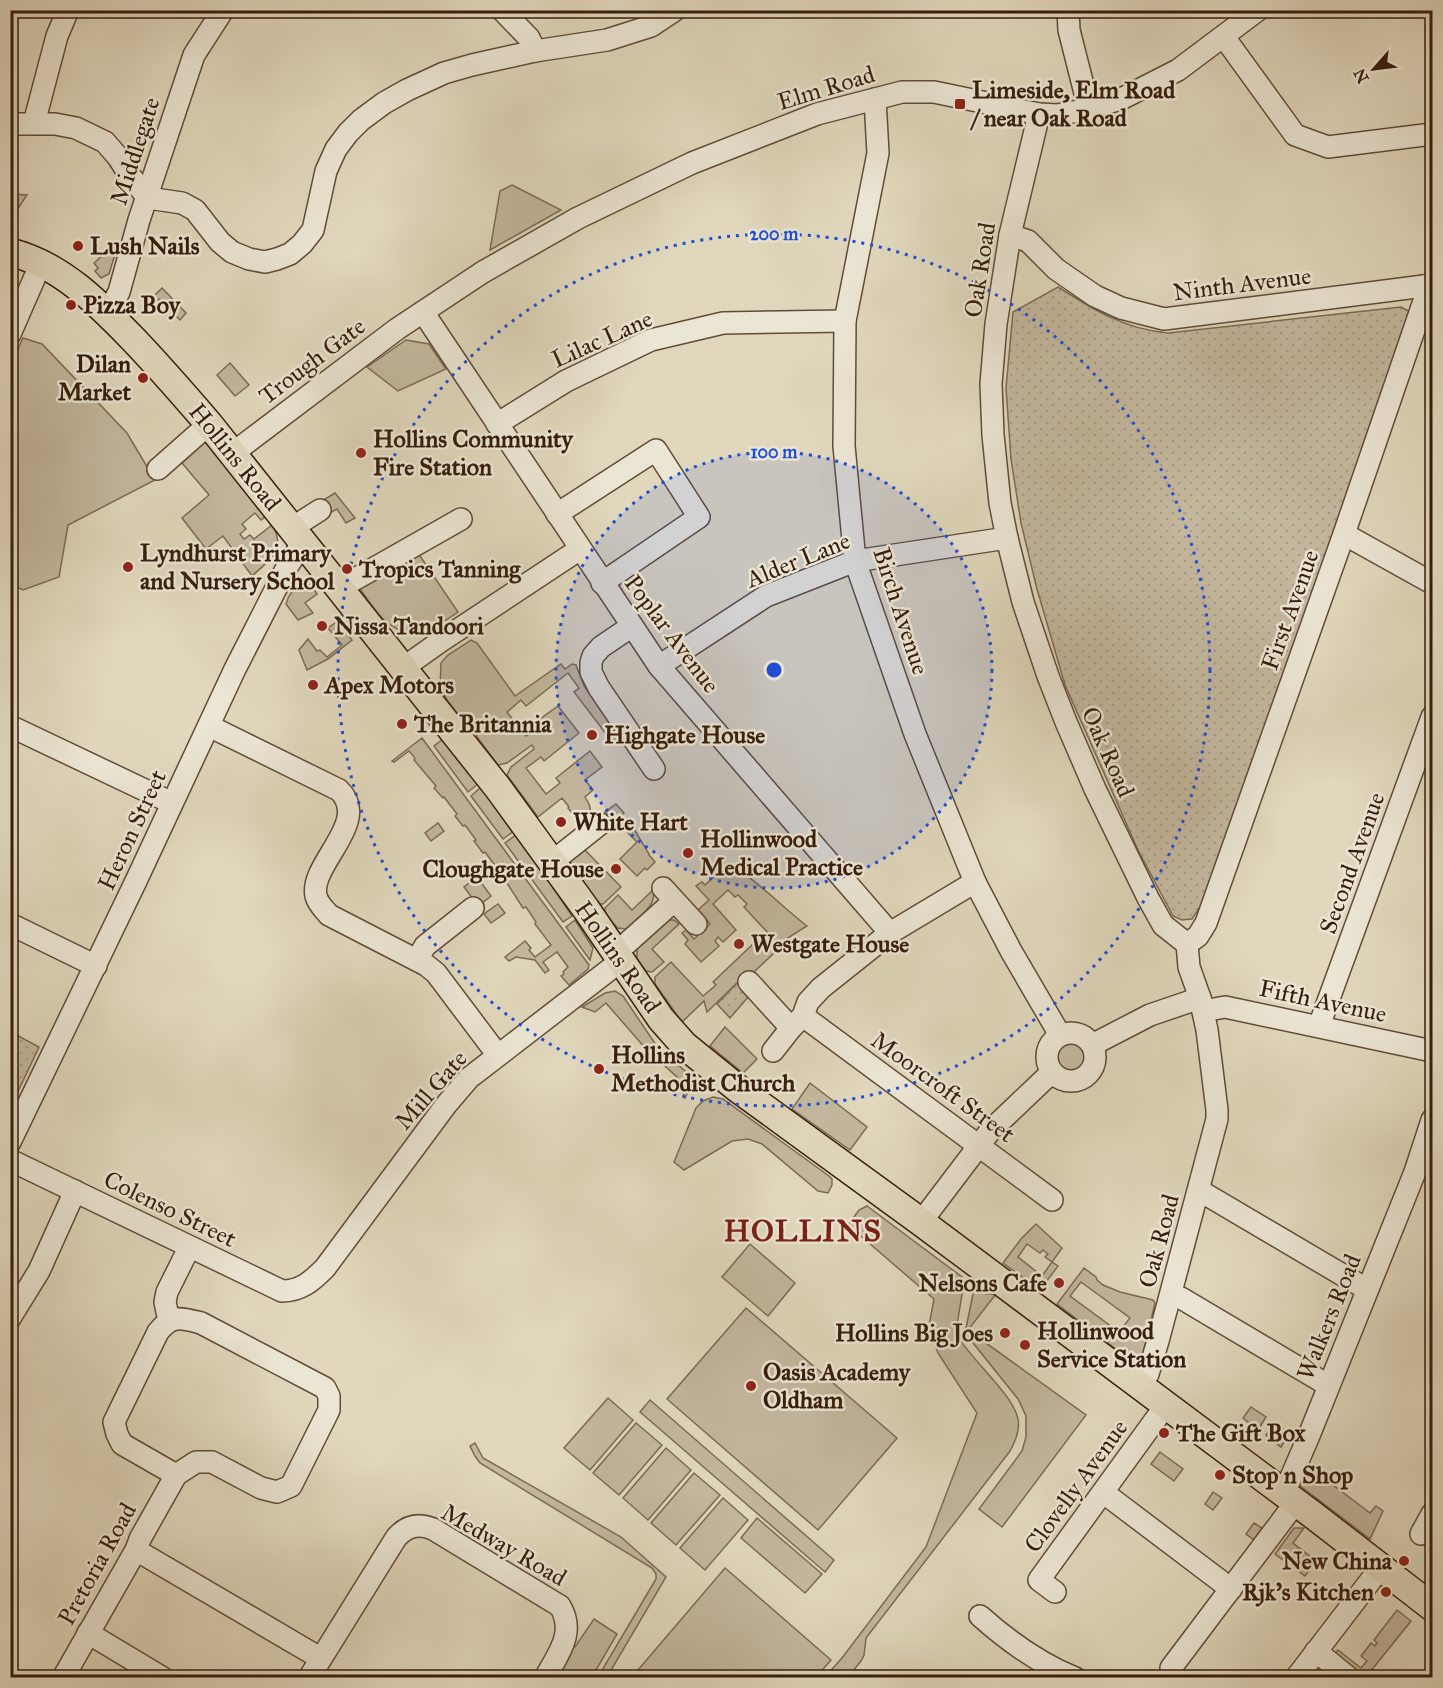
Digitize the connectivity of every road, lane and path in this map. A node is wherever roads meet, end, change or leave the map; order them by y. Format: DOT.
graph roads {
  1 [pos="68,10"];
  2 [pos="223,10"];
  3 [pos="502,10"];
  4 [pos="675,10"];
  5 [pos="1068,10"];
  6 [pos="1258,10"];
  7 [pos="1224,37"];
  8 [pos="535,51"];
  9 [pos="875,99"];
  10 [pos="1089,109"];
  11 [pos="1039,114"];
  12 [pos="34,123"];
  13 [pos="10,124"];
  14 [pos="1432,134"];
  15 [pos="148,198"];
  16 [pos="1010,235"];
  17 [pos="10,252"];
  18 [pos="41,263"];
  19 [pos="1428,286"];
  20 [pos="106,311"];
  21 [pos="423,312"];
  22 [pos="845,321"];
  23 [pos="10,334"];
  24 [pos="209,424"];
  25 [pos="497,424"];
  26 [pos="233,453"];
  27 [pos="158,469"];
  28 [pos="320,510"];
  29 [pos="557,514"];
  30 [pos="460,519"];
  31 [pos="1344,534"];
  32 [pos="299,536"];
  33 [pos="1007,538"];
  34 [pos="580,549"];
  35 [pos="855,561"];
  36 [pos="602,583"];
  37 [pos="1432,583"];
  38 [pos="341,589"];
  39 [pos="632,626"];
  40 [pos="659,666"];
  41 [pos="404,668"];
  42 [pos="1432,717"];
  43 [pos="10,726"];
  44 [pos="209,726"];
  45 [pos="654,769"];
  46 [pos="172,803"];
  47 [pos="600,824"];
  48 [pos="552,862"];
  49 [pos="975,882"];
  50 [pos="473,908"];
  51 [pos="10,924"];
  52 [pos="696,924"];
  53 [pos="890,933"];
  54 [pos="1187,944"];
  55 [pos="618,956"];
  56 [pos="417,960"];
  57 [pos="96,966"];
  58 [pos="749,982"];
  59 [pos="1202,1005"];
  60 [pos="797,1022"];
  61 [pos="1319,1026"];
  62 [pos="1060,1035"];
  63 [pos="1092,1045"];
  64 [pos="773,1051"];
  65 [pos="1432,1051"];
  66 [pos="497,1054"];
  67 [pos="1052,1072"];
  68 [pos="1432,1120"];
  69 [pos="10,1142"];
  70 [pos="979,1145"];
  71 [pos="1426,1159"];
  72 [pos="10,1160"];
  73 [pos="75,1191"];
  74 [pos="1198,1193"];
  75 [pos="1052,1200"];
  76 [pos="921,1222"];
  77 [pos="185,1256"];
  78 [pos="310,1283"];
  79 [pos="1368,1288"];
  80 [pos="1171,1295"];
  81 [pos="10,1318"];
  82 [pos="169,1321"];
  83 [pos="1329,1384"];
  84 [pos="1140,1385"];
  85 [pos="1166,1405"];
  86 [pos="176,1476"];
  87 [pos="1104,1493"];
  88 [pos="1289,1497"];
  89 [pos="1432,1514"];
  90 [pos="1421,1534"];
  91 [pos="136,1550"];
  92 [pos="1381,1567"];
  93 [pos="1231,1589"];
  94 [pos="1055,1592"];
  95 [pos="1432,1607"];
  96 [pos="980,1616"];
  97 [pos="88,1633"];
  98 [pos="1316,1651"];
  99 [pos="320,1658"];
  100 [pos="1171,1668"];
  101 [pos="1038,1670"];
  102 [pos="63,1677"];
  103 [pos="163,1677"];
  104 [pos="309,1677"];
  105 [pos="545,1677"];
  106 [pos="1075,1677"];
  107 [pos="1296,1677"];
  108 [pos="1349,1677"];
  1 -- 12 [label="street"];
  2 -- 15 [label="street, Middlegate"];
  3 -- 8 [label="street"];
  4 -- 8 [label="street"];
  5 -- 10 [label="street"];
  6 -- 7 [label="street, Elm Road"];
  7 -- 10 [label="street, Elm Road"];
  7 -- 14 [label="street"];
  8 -- 15 [label="street"];
  9 -- 11 [label="street, Elm Road"];
  9 -- 21 [label="street, Elm Road"];
  9 -- 22 [label="street, Birch Avenue"];
  10 -- 11 [label="street, Elm Road"];
  11 -- 16 [label="street, Oak Road"];
  12 -- 13 [label="street"];
  12 -- 15 [label="street"];
  15 -- 20 [label="street, Middlegate"];
  16 -- 19 [label="street, Ninth Avenue"];
  16 -- 33 [label="street, Oak Road"];
  17 -- 18 [label="main road, Hollins Road"];
  18 -- 20 [label="main road, Hollins Road"];
  18 -- 23 [label="street"];
  19 -- 31 [label="street, First Avenue"];
  20 -- 24 [label="main road, Hollins Road"];
  21 -- 25 [label="street, Poplar Avenue"];
  21 -- 26 [label="street, Trough Gate"];
  22 -- 25 [label="street, Lilac Lane"];
  22 -- 35 [label="street, Birch Avenue"];
  24 -- 26 [label="main road, Hollins Road"];
  24 -- 27 [label="street"];
  25 -- 29 [label="street, Poplar Avenue"];
  26 -- 32 [label="main road, Hollins Road"];
  28 -- 32 [label="street, Heron Street"];
  29 -- 34 [label="street, Poplar Avenue"];
  29 -- 36 [label="street, Poplar Avenue"];
  30 -- 38 [label="street"];
  31 -- 37 [label="street"];
  31 -- 54 [label="street, First Avenue"];
  32 -- 38 [label="main road, Hollins Road"];
  32 -- 44 [label="street, Heron Street"];
  33 -- 35 [label="street, Alder Lane"];
  33 -- 54 [label="street, Oak Road"];
  34 -- 36 [label="street, Poplar Avenue"];
  34 -- 41 [label="street"];
  35 -- 40 [label="street, Alder Lane"];
  35 -- 49 [label="street, Birch Avenue"];
  36 -- 39 [label="street, Poplar Avenue"];
  38 -- 41 [label="main road, Hollins Road"];
  39 -- 40 [label="street, Poplar Avenue"];
  39 -- 45 [label="street"];
  40 -- 53 [label="street, Poplar Avenue"];
  41 -- 48 [label="main road, Hollins Road"];
  42 -- 61 [label="street, Second Avenue"];
  43 -- 46 [label="street"];
  44 -- 46 [label="street, Heron Street"];
  44 -- 56 [label="street"];
  46 -- 57 [label="street, Heron Street"];
  47 -- 48 [label="street"];
  48 -- 55 [label="main road, Hollins Road"];
  49 -- 53 [label="street"];
  49 -- 62 [label="street, Birch Avenue"];
  50 -- 56 [label="street"];
  51 -- 57 [label="street"];
  52 -- 55 [label="street, Mill Gate"];
  53 -- 60 [label="street"];
  54 -- 59 [label="street, Oak Road"];
  55 -- 66 [label="street, Mill Gate"];
  55 -- 76 [label="main road, Hollins Road"];
  56 -- 66 [label="street"];
  57 -- 69 [label="street, Heron Street"];
  58 -- 60 [label="street, Moorcroft Street"];
  59 -- 61 [label="street, Fifth Avenue"];
  59 -- 63 [label="street, Fifth Avenue"];
  59 -- 74 [label="street, Oak Road"];
  60 -- 64 [label="street"];
  60 -- 70 [label="street, Moorcroft Street"];
  61 -- 65 [label="street, Fifth Avenue"];
  62 -- 63 [label="street"];
  62 -- 67 [label="street"];
  63 -- 67 [label="street"];
  66 -- 78 [label="street, Mill Gate"];
  67 -- 70 [label="street"];
  68 -- 71 [label="street, Walkers Road"];
  70 -- 75 [label="street, Moorcroft Street"];
  70 -- 76 [label="street"];
  71 -- 79 [label="street, Walkers Road"];
  72 -- 73 [label="street, Colenso Street"];
  73 -- 78 [label="street, Colenso Street"];
  73 -- 81 [label="street"];
  74 -- 79 [label="street"];
  74 -- 80 [label="street, Oak Road"];
  76 -- 84 [label="main road, Hollins Road"];
  77 -- 82 [label="street"];
  79 -- 83 [label="street, Walkers Road"];
  80 -- 83 [label="street"];
  80 -- 84 [label="street, Oak Road"];
  82 -- 86 [label="street"];
  82 -- 86 [label="street"];
  83 -- 88 [label="street, Walkers Road"];
  84 -- 85 [label="main road, Hollins Road"];
  85 -- 87 [label="street, Clovelly Avenue"];
  85 -- 88 [label="main road, Hollins Road"];
  86 -- 91 [label="street, Pretoria Road"];
  87 -- 93 [label="street"];
  87 -- 94 [label="street, Clovelly Avenue"];
  88 -- 92 [label="main road, Hollins Road"];
  88 -- 93 [label="street, Walkers Road"];
  89 -- 90 [label="street"];
  91 -- 97 [label="street, Pretoria Road"];
  91 -- 99 [label="street"];
  92 -- 95 [label="main road, Hollins Road"];
  92 -- 98 [label="street"];
  93 -- 100 [label="street, Walkers Road"];
  96 -- 101 [label="street"];
  97 -- 102 [label="street, Pretoria Road"];
  97 -- 103 [label="street"];
  98 -- 107 [label="street"];
  98 -- 108 [label="street"];
  99 -- 104 [label="street"];
  99 -- 105 [label="street, Medway Road"];
  101 -- 106 [label="street"];
}
